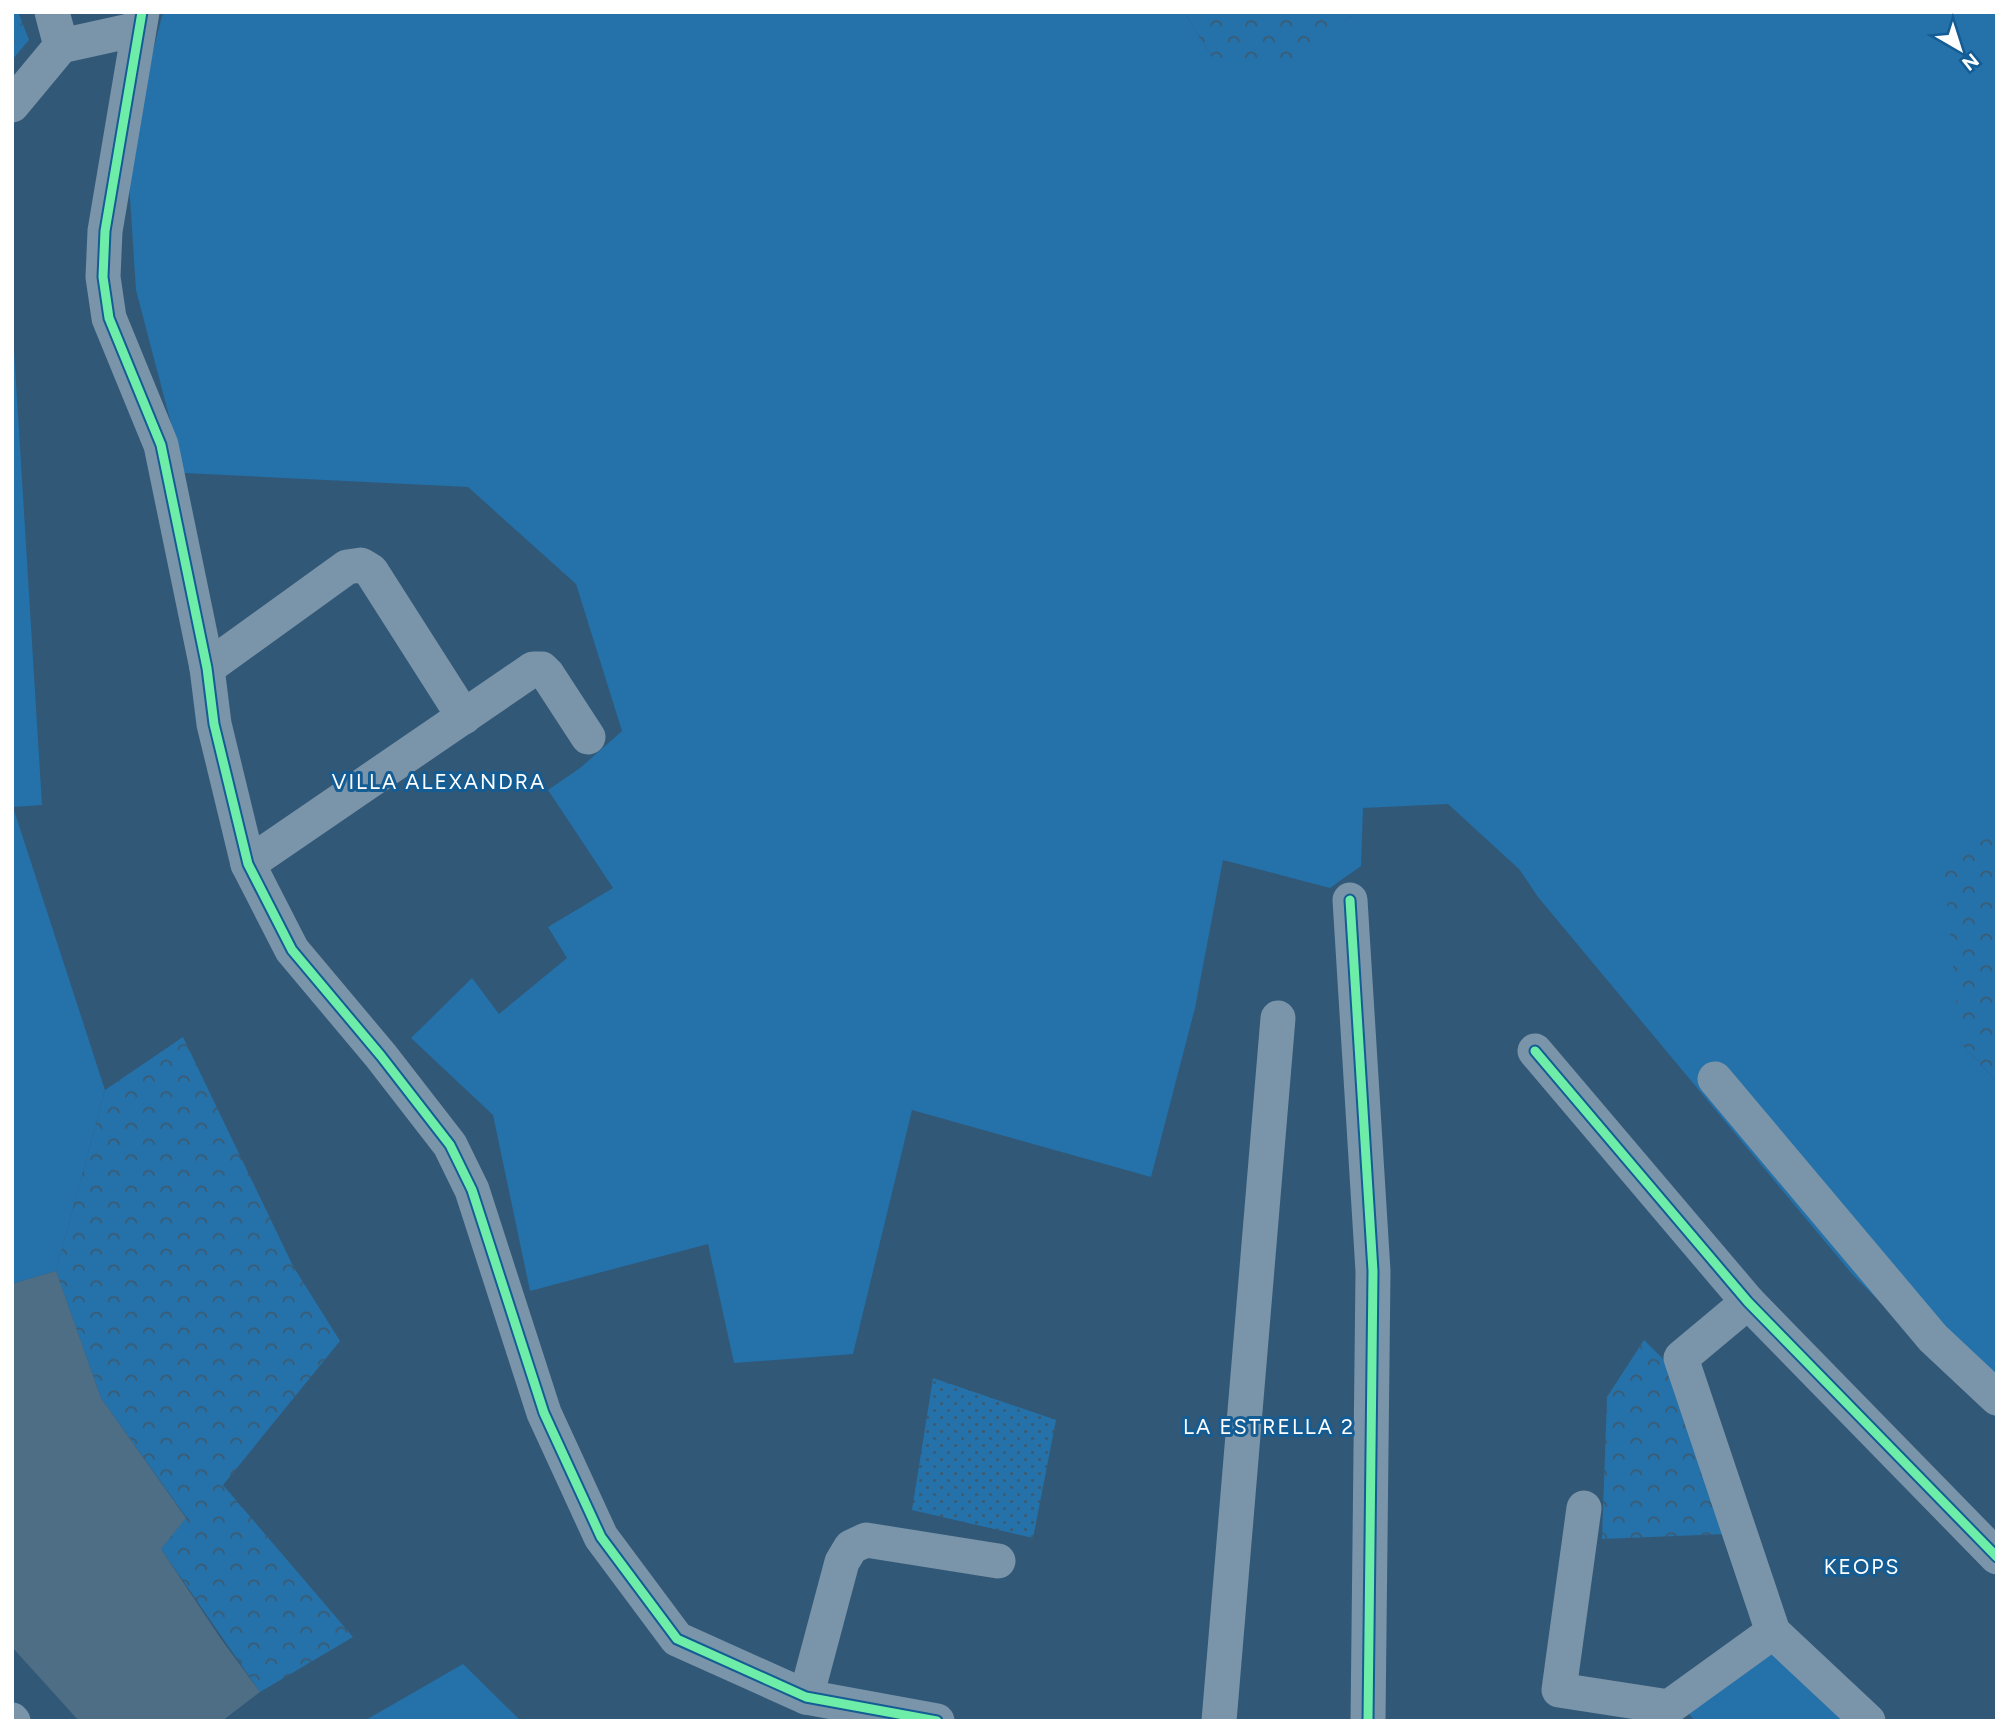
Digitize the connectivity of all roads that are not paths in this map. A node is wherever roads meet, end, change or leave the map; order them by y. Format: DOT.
graph roads {
  1 [pos="52,12"];
  2 [pos="140,20"];
  3 [pos="61,46"];
  4 [pos="12,105"];
  5 [pos="207,668"];
  6 [pos="464,717"];
  7 [pos="588,737"];
  8 [pos="248,864"];
  9 [pos="1350,900"];
  10 [pos="1278,1018"];
  11 [pos="1535,1051"];
  12 [pos="1715,1079"];
  13 [pos="1748,1302"];
  14 [pos="1997,1398"];
  15 [pos="1584,1508"];
  16 [pos="1997,1557"];
  17 [pos="998,1561"];
  18 [pos="1773,1632"];
  19 [pos="806,1697"];
  20 [pos="1673,1714"];
  21 [pos="937,1721"];
  22 [pos="1219,1721"];
  23 [pos="1368,1721"];
  24 [pos="1868,1721"];
  1 -- 3 [label="street"];
  2 -- 3 [label="street"];
  2 -- 5 [label="street"];
  3 -- 4 [label="street"];
  5 -- 6 [label="street"];
  5 -- 8 [label="street"];
  6 -- 7 [label="street"];
  6 -- 8 [label="street"];
  8 -- 19 [label="street"];
  9 -- 23 [label="street"];
  10 -- 22 [label="street"];
  11 -- 13 [label="street"];
  12 -- 14 [label="street"];
  13 -- 16 [label="street"];
  13 -- 18 [label="street"];
  15 -- 20 [label="street"];
  17 -- 19 [label="street"];
  18 -- 20 [label="street"];
  18 -- 24 [label="street"];
  19 -- 21 [label="street"];
}
